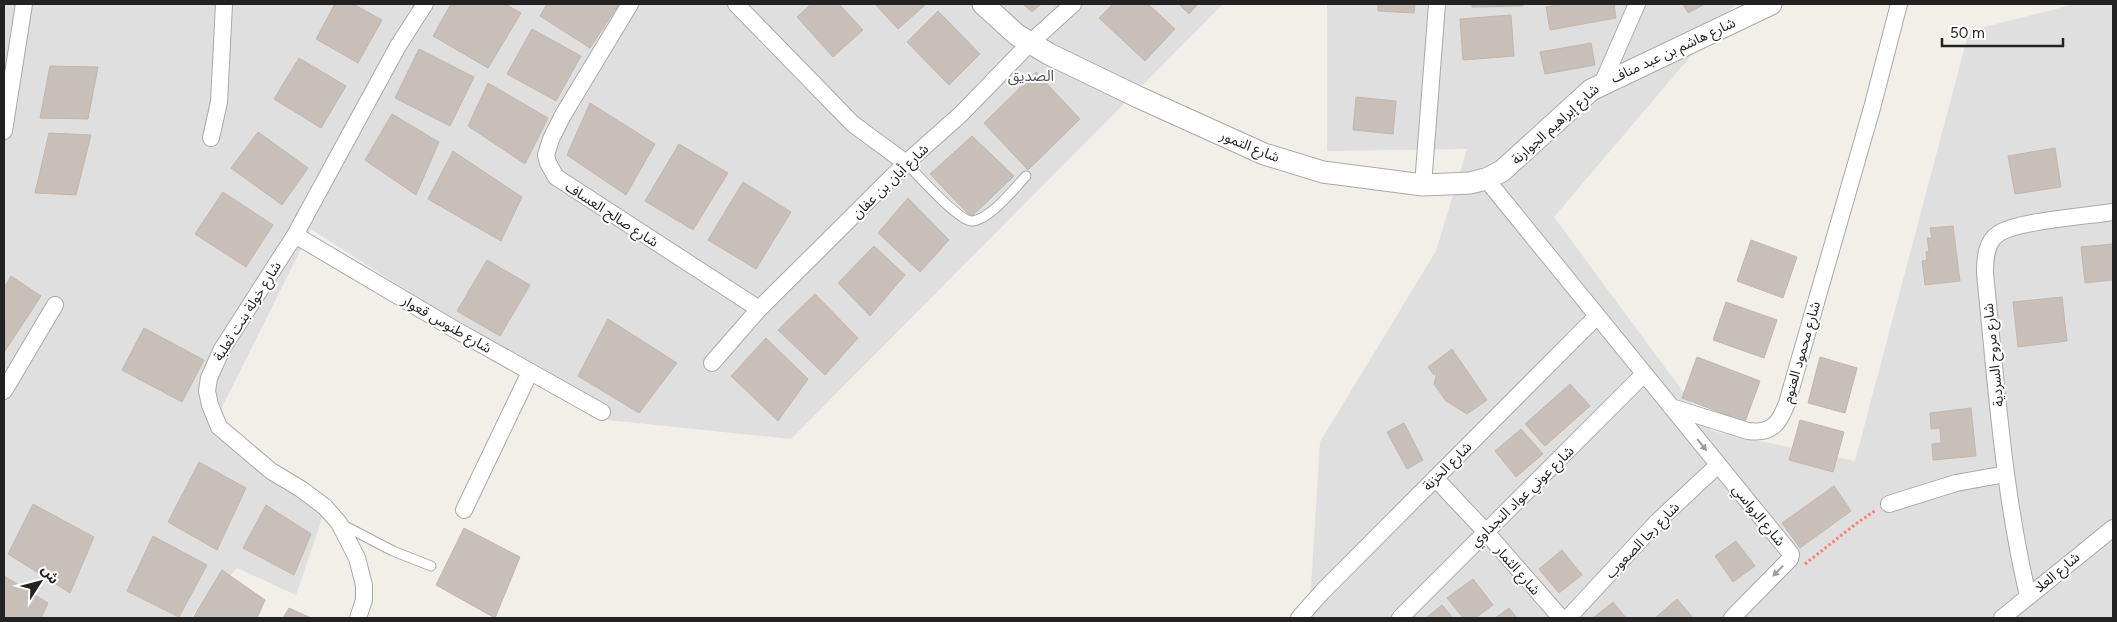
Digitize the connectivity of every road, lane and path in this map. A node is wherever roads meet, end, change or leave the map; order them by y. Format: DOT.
graph roads {
  1 [pos="24,4"];
  2 [pos="224,4"];
  3 [pos="424,4"];
  4 [pos="630,4"];
  5 [pos="736,4"];
  6 [pos="983,4"];
  7 [pos="1073,4"];
  8 [pos="1437,4"];
  9 [pos="1637,4"];
  10 [pos="1771,4"];
  11 [pos="1899,4"];
  12 [pos="1030,43"];
  13 [pos="8,71"];
  14 [pos="1602,84"];
  15 [pos="4,131"];
  16 [pos="211,138"];
  17 [pos="906,163"];
  18 [pos="1026,176"];
  19 [pos="1486,179"];
  20 [pos="1423,185"];
  21 [pos="2113,212"];
  22 [pos="295,235"];
  23 [pos="54,305"];
  24 [pos="759,309"];
  25 [pos="1597,316"];
  26 [pos="712,363"];
  27 [pos="530,372"];
  28 [pos="1644,374"];
  29 [pos="4,390"];
  30 [pos="1671,407"];
  31 [pos="602,412"];
  32 [pos="1718,465"];
  33 [pos="2006,474"];
  34 [pos="1435,478"];
  35 [pos="1889,504"];
  36 [pos="464,510"];
  37 [pos="339,523"];
  38 [pos="2113,528"];
  39 [pos="1485,531"];
  40 [pos="1791,556"];
  41 [pos="431,566"];
  42 [pos="2028,596"];
  43 [pos="358,618"];
  44 [pos="1299,618"];
  45 [pos="1400,618"];
  46 [pos="1561,618"];
  47 [pos="1568,618"];
  48 [pos="1732,618"];
  49 [pos="2002,618"];
  1 -- 13 [label="street"];
  2 -- 16 [label="street"];
  3 -- 22 [label="street, شارع خولة بنت ثعلبة"];
  4 -- 24 [label="street, شارع صالح العساف"];
  5 -- 17 [label="street"];
  6 -- 12 [label="street, شارع التمور"];
  7 -- 12 [label="street, شارع أبان بن عفان"];
  8 -- 20 [label="street"];
  9 -- 14 [label="street, شارع إبراهيم الجوارنة"];
  10 -- 14 [label="street, شارع هاشم بن عبد مناف"];
  11 -- 30 [label="street, شارع محمود العتوم"];
  12 -- 17 [label="street, شارع أبان بن عفان"];
  12 -- 20 [label="street, شارع التمور"];
  13 -- 15 [label="street"];
  14 -- 19 [label="street, شارع إبراهيم الجوارنة"];
  17 -- 18 [label="lane"];
  17 -- 24 [label="street, شارع أبان بن عفان"];
  19 -- 20 [label="street, شارع التمور"];
  19 -- 25 [label="street"];
  21 -- 33 [label="street, شارع مروح السردية"];
  22 -- 27 [label="street, شارع طنوس قعوار"];
  22 -- 37 [label="street, شارع خولة بنت ثعلبة"];
  23 -- 29 [label="street"];
  24 -- 26 [label="street, شارع أبان بن عفان"];
  25 -- 28 [label="street"];
  25 -- 34 [label="street, شارع الخزنة"];
  27 -- 31 [label="street, شارع طنوس قعوار"];
  27 -- 36 [label="street"];
  28 -- 30 [label="street"];
  28 -- 39 [label="street, شارع عوني عواد النجداوي"];
  30 -- 32 [label="street, شارع الرواسي, one-way"];
  32 -- 40 [label="street, شارع الرواسي"];
  32 -- 47 [label="street, شارع رجا الصعوب"];
  33 -- 35 [label="street"];
  33 -- 42 [label="street, شارع مروح السردية"];
  34 -- 39 [label="street, شارع الثمار"];
  34 -- 44 [label="street, شارع الخزنة"];
  35 -- 40 [label="path"];
  37 -- 41 [label="lane"];
  37 -- 43 [label="street, شارع خولة بنت ثعلبة"];
  38 -- 42 [label="street, شارع العلا"];
  39 -- 45 [label="street, شارع عوني عواد النجداوي"];
  39 -- 46 [label="street, شارع الثمار"];
  40 -- 48 [label="street, شارع الرواسي, one-way"];
  42 -- 49 [label="street, شارع العلا"];
}
